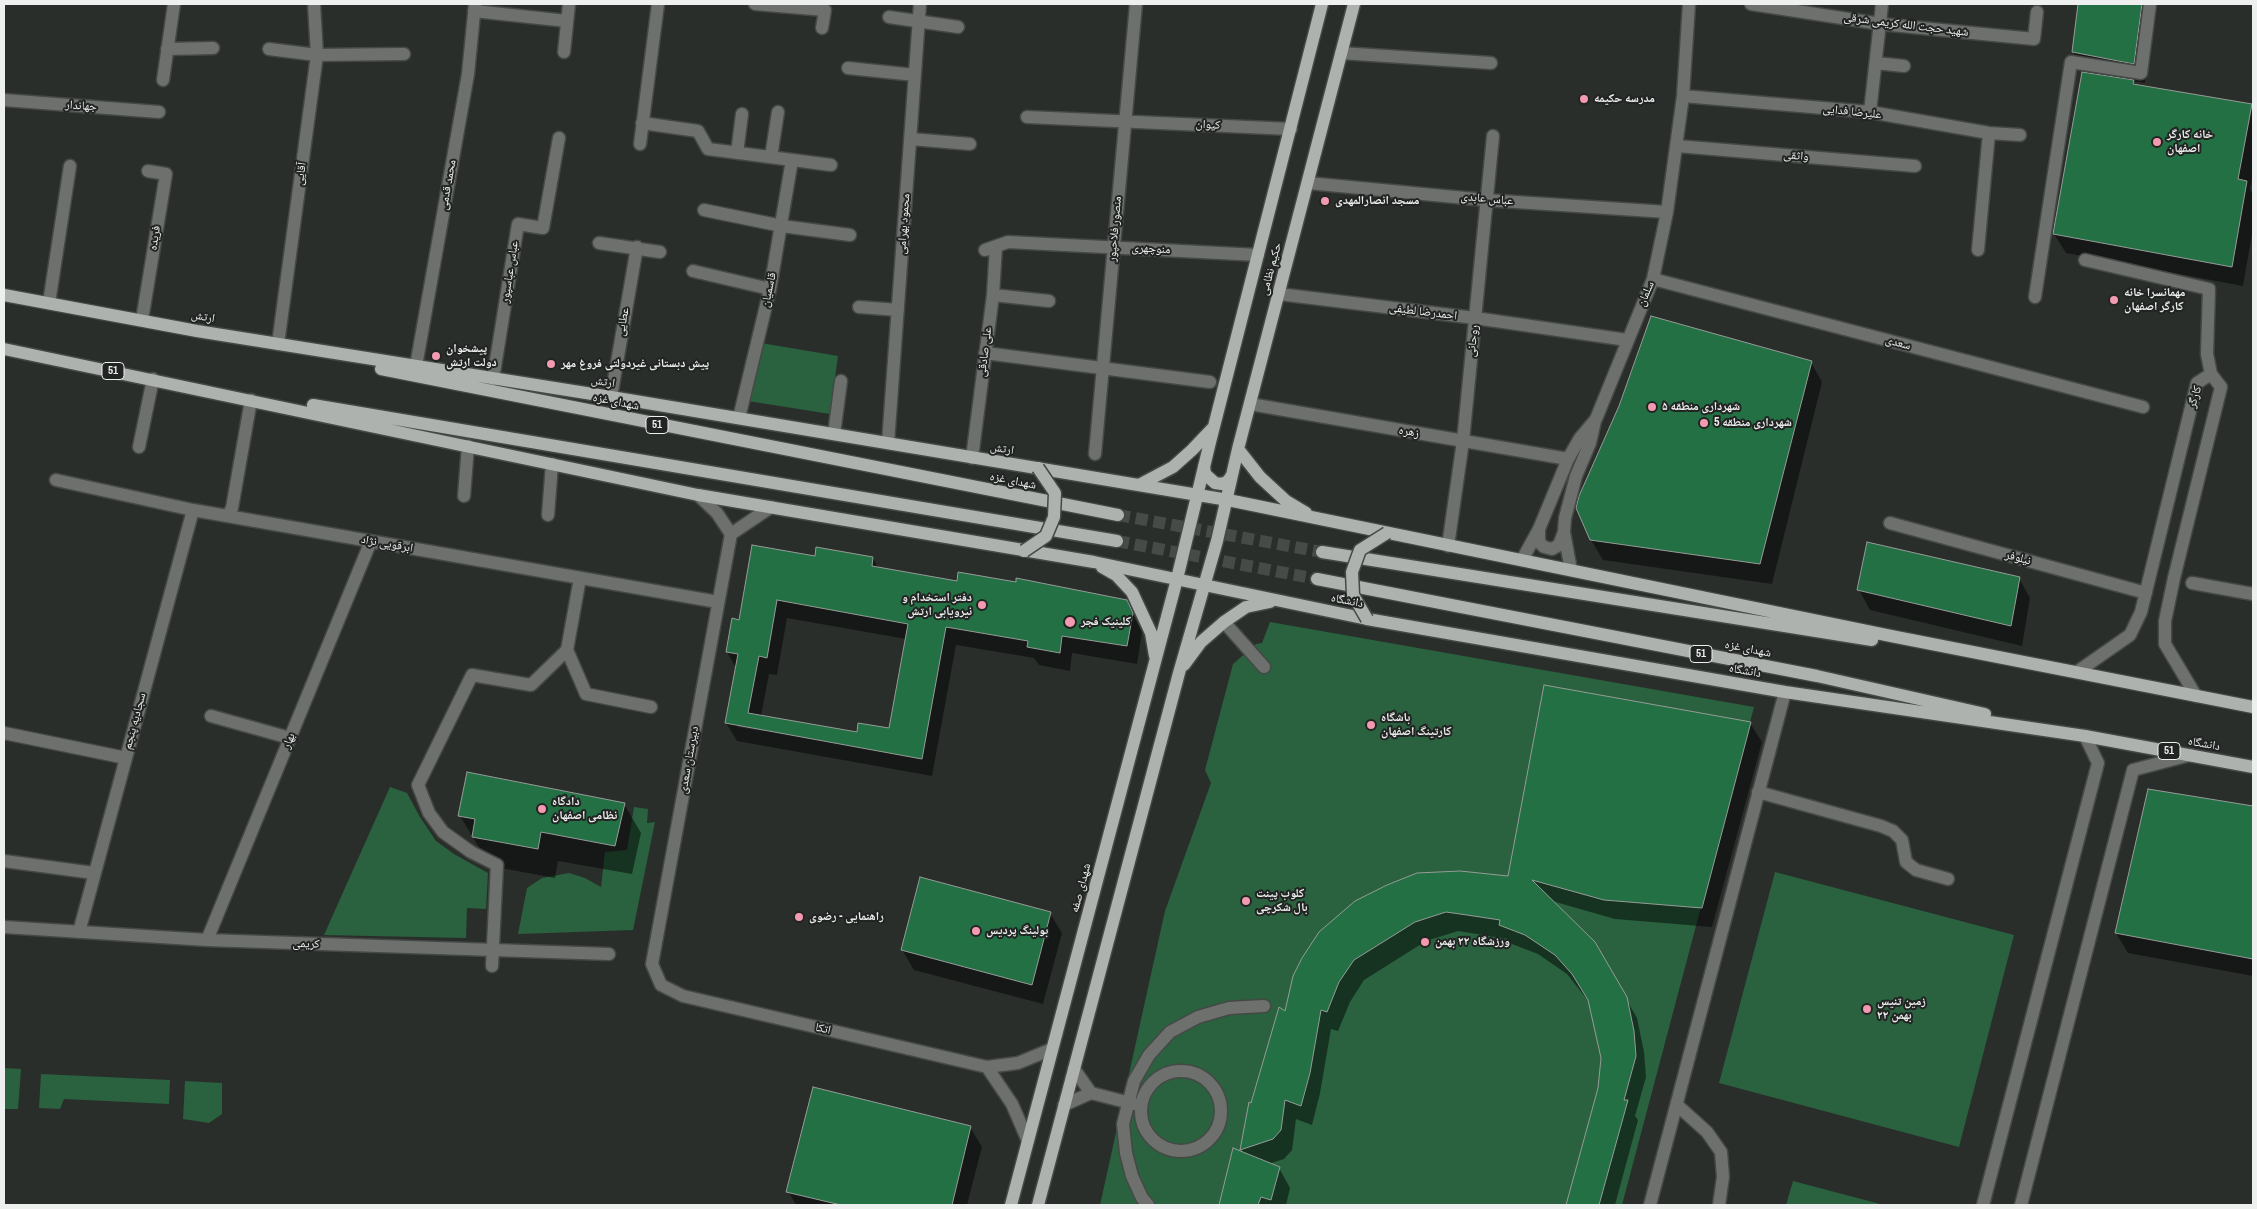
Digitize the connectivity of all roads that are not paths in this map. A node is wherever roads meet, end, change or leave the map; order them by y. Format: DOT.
graph roads {
  1 [pos="174,4"];
  2 [pos="314,4"];
  3 [pos="569,4"];
  4 [pos="658,4"];
  5 [pos="755,4"];
  6 [pos="920,4"];
  7 [pos="1136,4"];
  8 [pos="1322,4"];
  9 [pos="1354,4"];
  10 [pos="1688,4"];
  11 [pos="1751,4"];
  12 [pos="1882,4"];
  13 [pos="2150,4"];
  14 [pos="474,8"];
  15 [pos="2037,12"];
  16 [pos="890,18"];
  17 [pos="567,21"];
  18 [pos="919,22"];
  19 [pos="1880,24"];
  20 [pos="958,26"];
  21 [pos="822,28"];
  22 [pos="213,48"];
  23 [pos="168,49"];
  24 [pos="269,49"];
  25 [pos="564,52"];
  26 [pos="1341,53"];
  27 [pos="317,54"];
  28 [pos="404,54"];
  29 [pos="1491,63"];
  30 [pos="1876,63"];
  31 [pos="1904,66"];
  32 [pos="848,68"];
  33 [pos="915,75"];
  34 [pos="163,80"];
  35 [pos="1683,96"];
  36 [pos="4,100"];
  37 [pos="159,112"];
  38 [pos="778,112"];
  39 [pos="1870,112"];
  40 [pos="742,114"];
  41 [pos="1027,117"];
  42 [pos="1125,121"];
  43 [pos="642,123"];
  44 [pos="1291,130"];
  45 [pos="1989,133"];
  46 [pos="2020,135"];
  47 [pos="1493,136"];
  48 [pos="559,138"];
  49 [pos="910,140"];
  50 [pos="640,144"];
  51 [pos="970,144"];
  52 [pos="1677,146"];
  53 [pos="737,153"];
  54 [pos="771,157"];
  55 [pos="792,160"];
  56 [pos="831,165"];
  57 [pos="70,166"];
  58 [pos="1914,166"];
  59 [pos="148,171"];
  60 [pos="1308,183"];
  61 [pos="1486,200"];
  62 [pos="704,210"];
  63 [pos="1667,212"];
  64 [pos="782,226"];
  65 [pos="850,235"];
  66 [pos="599,243"];
  67 [pos="637,247"];
  68 [pos="1113,247"];
  69 [pos="991,248"];
  70 [pos="1978,250"];
  71 [pos="660,252"];
  72 [pos="1258,255"];
  73 [pos="2085,260"];
  74 [pos="693,271"];
  75 [pos="1653,279"];
  76 [pos="770,289"];
  77 [pos="1279,294"];
  78 [pos="4,295"];
  79 [pos="992,295"];
  80 [pos="2035,298"];
  81 [pos="1049,301"];
  82 [pos="49,303"];
  83 [pos="859,307"];
  84 [pos="898,310"];
  85 [pos="1475,318"];
  86 [pos="142,320"];
  87 [pos="197,331"];
  88 [pos="1627,340"];
  89 [pos="278,344"];
  90 [pos="4,349"];
  91 [pos="985,353"];
  92 [pos="416,366"];
  93 [pos="1102,368"];
  94 [pos="2211,374"];
  95 [pos="152,379"];
  96 [pos="493,379"];
  97 [pos="841,381"];
  98 [pos="1217,382"];
  99 [pos="222,393"];
  100 [pos="611,397"];
  101 [pos="251,400"];
  102 [pos="1250,404"];
  103 [pos="2144,408"];
  104 [pos="739,418"];
  105 [pos="1596,419"];
  106 [pos="1214,427"];
  107 [pos="834,434"];
  108 [pos="1463,441"];
  109 [pos="888,444"];
  110 [pos="468,446"];
  111 [pos="139,447"];
  112 [pos="1238,449"];
  113 [pos="1096,454"];
  114 [pos="972,458"];
  115 [pos="1568,459"];
  116 [pos="552,464"];
  117 [pos="1204,466"];
  118 [pos="1038,468"];
  119 [pos="1232,475"];
  120 [pos="56,480"];
  121 [pos="1139,485"];
  122 [pos="698,495"];
  123 [pos="1198,495"];
  124 [pos="464,496"];
  125 [pos="1227,500"];
  126 [pos="772,507"];
  127 [pos="193,510"];
  128 [pos="548,515"];
  129 [pos="1118,515"];
  130 [pos="228,516"];
  131 [pos="1317,519"];
  132 [pos="1890,523"];
  133 [pos="1539,529"];
  134 [pos="1564,532"];
  135 [pos="1386,533"];
  136 [pos="731,534"];
  137 [pos="371,541"];
  138 [pos="1117,541"];
  139 [pos="1448,546"];
  140 [pos="1024,551"];
  141 [pos="1322,552"];
  142 [pos="1522,560"];
  143 [pos="1094,562"];
  144 [pos="1571,570"];
  145 [pos="580,578"];
  146 [pos="1177,579"];
  147 [pos="1316,579"];
  148 [pos="2192,583"];
  149 [pos="1205,584"];
  150 [pos="2146,593"];
  151 [pos="2253,594"];
  152 [pos="1274,601"];
  153 [pos="718,602"];
  154 [pos="1367,619"];
  155 [pos="1224,622"];
  156 [pos="567,650"];
  157 [pos="1156,661"];
  158 [pos="1264,667"];
  159 [pos="2077,672"];
  160 [pos="1179,673"];
  161 [pos="1785,692"];
  162 [pos="2196,696"];
  163 [pos="651,707"];
  164 [pos="2253,707"];
  165 [pos="211,716"];
  166 [pos="4,733"];
  167 [pos="2085,736"];
  168 [pos="290,738"];
  169 [pos="2190,755"];
  170 [pos="126,758"];
  171 [pos="2253,767"];
  172 [pos="1758,792"];
  173 [pos="4,861"];
  174 [pos="94,873"];
  175 [pos="1948,879"];
  176 [pos="4,928"];
  177 [pos="79,932"];
  178 [pos="207,940"];
  179 [pos="493,951"];
  180 [pos="609,954"];
  181 [pos="492,966"];
  182 [pos="661,985"];
  183 [pos="1264,1006"];
  184 [pos="1052,1049"];
  185 [pos="987,1067"];
  186 [pos="1074,1069"];
  187 [pos="1091,1093"];
  188 [pos="1127,1102"];
  189 [pos="1064,1105"];
  190 [pos="1677,1105"];
  191 [pos="1141,1106"];
  192 [pos="1028,1141"];
  193 [pos="1011,1205"];
  194 [pos="1038,1205"];
  195 [pos="1148,1205"];
  196 [pos="1650,1205"];
  197 [pos="1719,1205"];
  198 [pos="1983,1205"];
  199 [pos="2021,1205"];
  1 -- 23 [label="street"];
  2 -- 27 [label="street, آقایی"];
  3 -- 17 [label="street"];
  4 -- 43 [label="street"];
  5 -- 21 [label="street"];
  6 -- 18 [label="street, محمود بهرامی"];
  7 -- 42 [label="street, منصور فلاحپور"];
  8 -- 44 [label="main road, حکیم نظامی"];
  9 -- 26 [label="main road, حکیم نظامی"];
  10 -- 35 [label="street, سلمان"];
  11 -- 19 [label="street, شهید حجت الله کریمی شرقی"];
  12 -- 19 [label="street"];
  13 -- 80 [label="street"];
  14 -- 17 [label="street"];
  14 -- 92 [label="street, محمد قدمی"];
  15 -- 19 [label="street, شهید حجت الله کریمی شرقی"];
  16 -- 18 [label="street"];
  17 -- 25 [label="street"];
  18 -- 20 [label="street"];
  18 -- 33 [label="street, محمود بهرامی"];
  19 -- 30 [label="street"];
  22 -- 23 [label="street"];
  23 -- 34 [label="street"];
  24 -- 27 [label="street"];
  26 -- 29 [label="street"];
  26 -- 60 [label="main road, حکیم نظامی"];
  27 -- 28 [label="street"];
  27 -- 89 [label="street, آقایی"];
  30 -- 31 [label="street"];
  30 -- 39 [label="street"];
  32 -- 33 [label="street"];
  33 -- 49 [label="street, محمود بهرامی"];
  35 -- 39 [label="street, علیرضا فدایی"];
  35 -- 52 [label="street, سلمان"];
  36 -- 37 [label="street, جهاندار"];
  38 -- 54 [label="street"];
  39 -- 45 [label="street, علیرضا فدایی"];
  40 -- 53 [label="street"];
  41 -- 42 [label="street, کیوان"];
  42 -- 44 [label="street, کیوان"];
  42 -- 68 [label="street, منصور فلاحپور"];
  43 -- 50 [label="street"];
  43 -- 53 [label="street"];
  44 -- 72 [label="main road, حکیم نظامی"];
  45 -- 46 [label="street, علیرضا فدایی"];
  45 -- 70 [label="street"];
  47 -- 61 [label="street, روحانی"];
  48 -- 96 [label="street, عباس عباسپور"];
  49 -- 51 [label="street"];
  49 -- 84 [label="street, محمود بهرامی"];
  52 -- 58 [label="street, واثقی"];
  52 -- 63 [label="street, سلمان"];
  53 -- 54 [label="street"];
  54 -- 55 [label="street"];
  55 -- 56 [label="street"];
  55 -- 64 [label="street, قاسمیان"];
  57 -- 82 [label="street"];
  59 -- 86 [label="street, فریده"];
  60 -- 61 [label="street, عباس عابدی"];
  60 -- 77 [label="main road, حکیم نظامی"];
  61 -- 63 [label="street, عباس عابدی"];
  61 -- 85 [label="street, روحانی"];
  62 -- 64 [label="street"];
  63 -- 75 [label="street, سلمان"];
  64 -- 65 [label="street"];
  64 -- 76 [label="street, قاسمیان"];
  66 -- 67 [label="street"];
  67 -- 71 [label="street"];
  67 -- 100 [label="street, عطایی"];
  68 -- 69 [label="street, منوچهری"];
  68 -- 72 [label="street, منوچهری"];
  68 -- 93 [label="street, منصور فلاحپور"];
  69 -- 79 [label="street, علی صادقی"];
  72 -- 98 [label="main road, حکیم نظامی"];
  73 -- 94 [label="street"];
  74 -- 76 [label="street"];
  75 -- 88 [label="street, سلمان"];
  75 -- 103 [label="street, سعدی"];
  76 -- 104 [label="street, قاسمیان"];
  77 -- 85 [label="street, احمدرضا لطیفی"];
  77 -- 102 [label="main road, حکیم نظامی"];
  78 -- 82 [label="main road, ارتش / 51"];
  79 -- 81 [label="street"];
  79 -- 91 [label="street, علی صادقی"];
  82 -- 86 [label="main road, ارتش / 51"];
  83 -- 84 [label="street"];
  84 -- 109 [label="street, محمود بهرامی"];
  85 -- 88 [label="street, احمدرضا لطیفی"];
  85 -- 108 [label="street, روحانی"];
  86 -- 87 [label="main road, ارتش / 51"];
  87 -- 89 [label="main road, ارتش"];
  87 -- 129 [label="main road, شهدای غزه / 51"];
  88 -- 105 [label="street, سلمان"];
  89 -- 92 [label="main road, ارتش"];
  90 -- 95 [label="main road, 51"];
  91 -- 93 [label="street"];
  91 -- 114 [label="street, علی صادقی"];
  92 -- 96 [label="main road, ارتش"];
  93 -- 98 [label="street"];
  93 -- 113 [label="street, منصور فلاحپور"];
  94 -- 150 [label="street, کارگر"];
  94 -- 162 [label="street, کارگر"];
  95 -- 99 [label="main road, 51"];
  95 -- 111 [label="street"];
  96 -- 100 [label="main road, ارتش"];
  97 -- 107 [label="street"];
  98 -- 106 [label="main road, حکیم نظامی"];
  99 -- 101 [label="main road"];
  99 -- 138 [label="main road, 51"];
  100 -- 104 [label="main road, ارتش"];
  101 -- 110 [label="main road"];
  101 -- 130 [label="street"];
  102 -- 108 [label="street, زهره"];
  102 -- 112 [label="main road, حکیم نظامی"];
  104 -- 107 [label="main road, ارتش"];
  105 -- 115 [label="street, سلمان"];
  105 -- 134 [label="street"];
  106 -- 117 [label="main road, حکیم نظامی"];
  106 -- 121 [label="main road"];
  107 -- 109 [label="main road, ارتش"];
  108 -- 115 [label="street, زهره"];
  108 -- 139 [label="street, روحانی"];
  109 -- 114 [label="main road, ارتش"];
  110 -- 116 [label="main road"];
  110 -- 124 [label="street"];
  112 -- 119 [label="main road, حکیم نظامی"];
  112 -- 131 [label="main road"];
  114 -- 118 [label="main road, ارتش"];
  115 -- 133 [label="street, سلمان"];
  116 -- 122 [label="main road"];
  116 -- 128 [label="street"];
  117 -- 119 [label="main road"];
  117 -- 123 [label="main road, حکیم نظامی"];
  118 -- 121 [label="main road, ارتش"];
  118 -- 140 [label="main road, bridge"];
  119 -- 125 [label="main road, حکیم نظامی"];
  120 -- 127 [label="street, ابرقویی نژاد"];
  121 -- 123 [label="main road, ارتش"];
  122 -- 126 [label="main road"];
  122 -- 136 [label="street"];
  123 -- 125 [label="main road, ارتش"];
  123 -- 146 [label="main road, حکیم نظامی"];
  125 -- 131 [label="main road"];
  125 -- 149 [label="main road, حکیم نظامی"];
  126 -- 136 [label="street"];
  126 -- 140 [label="main road"];
  127 -- 130 [label="street, ابرقویی نژاد"];
  127 -- 170 [label="street, سجادیه پنجم"];
  130 -- 137 [label="street, ابرقویی نژاد"];
  131 -- 135 [label="main road"];
  132 -- 150 [label="street, نیلوفر"];
  133 -- 134 [label="street"];
  133 -- 142 [label="street, سلمان"];
  134 -- 144 [label="street"];
  135 -- 139 [label="main road"];
  135 -- 154 [label="main road, bridge"];
  136 -- 153 [label="street, دبیرستان سعدی"];
  137 -- 145 [label="street, ابرقویی نژاد"];
  137 -- 168 [label="street, بهار"];
  139 -- 142 [label="main road"];
  140 -- 143 [label="main road"];
  141 -- 159 [label="main road"];
  142 -- 144 [label="main road"];
  143 -- 146 [label="main road"];
  143 -- 157 [label="main road"];
  144 -- 159 [label="main road"];
  145 -- 153 [label="street, ابرقویی نژاد"];
  145 -- 156 [label="street"];
  146 -- 149 [label="main road, دانشگاه"];
  146 -- 157 [label="main road, شهدای صفه"];
  147 -- 167 [label="main road, شهدای غزه / 51"];
  148 -- 151 [label="street"];
  149 -- 152 [label="main road, دانشگاه"];
  149 -- 160 [label="main road"];
  150 -- 159 [label="street, کارگر"];
  152 -- 154 [label="main road, دانشگاه"];
  152 -- 155 [label="main road"];
  153 -- 182 [label="street, دبیرستان سعدی"];
  154 -- 161 [label="main road, دانشگاه"];
  155 -- 158 [label="street"];
  155 -- 160 [label="main road"];
  156 -- 163 [label="street"];
  156 -- 179 [label="street"];
  157 -- 184 [label="main road, شهدای صفه"];
  159 -- 162 [label="main road"];
  160 -- 186 [label="main road"];
  161 -- 167 [label="main road, دانشگاه"];
  161 -- 172 [label="street"];
  162 -- 164 [label="main road"];
  165 -- 168 [label="street"];
  166 -- 170 [label="street"];
  167 -- 169 [label="main road, دانشگاه / 51"];
  167 -- 198 [label="street"];
  168 -- 178 [label="street, بهار"];
  169 -- 171 [label="main road, دانشگاه / 51"];
  169 -- 199 [label="street"];
  170 -- 174 [label="street, سجادیه پنجم"];
  172 -- 175 [label="street"];
  172 -- 190 [label="street"];
  173 -- 174 [label="street"];
  174 -- 177 [label="street, سجادیه پنجم"];
  176 -- 177 [label="street, کریمی"];
  177 -- 178 [label="street, کریمی"];
  178 -- 179 [label="street, کریمی"];
  179 -- 180 [label="street, کریمی"];
  179 -- 181 [label="street"];
  182 -- 185 [label="street, اتکا"];
  183 -- 188 [label="street"];
  184 -- 185 [label="street"];
  184 -- 192 [label="main road, شهدای صفه"];
  185 -- 192 [label="street"];
  186 -- 187 [label="street"];
  186 -- 189 [label="main road"];
  187 -- 188 [label="street"];
  187 -- 189 [label="street"];
  188 -- 191 [label="street"];
  188 -- 195 [label="street"];
  189 -- 194 [label="main road"];
  190 -- 196 [label="street"];
  190 -- 197 [label="street"];
  191 -- 191 [label="street"];
  192 -- 193 [label="main road, شهدای صفه"];
}
